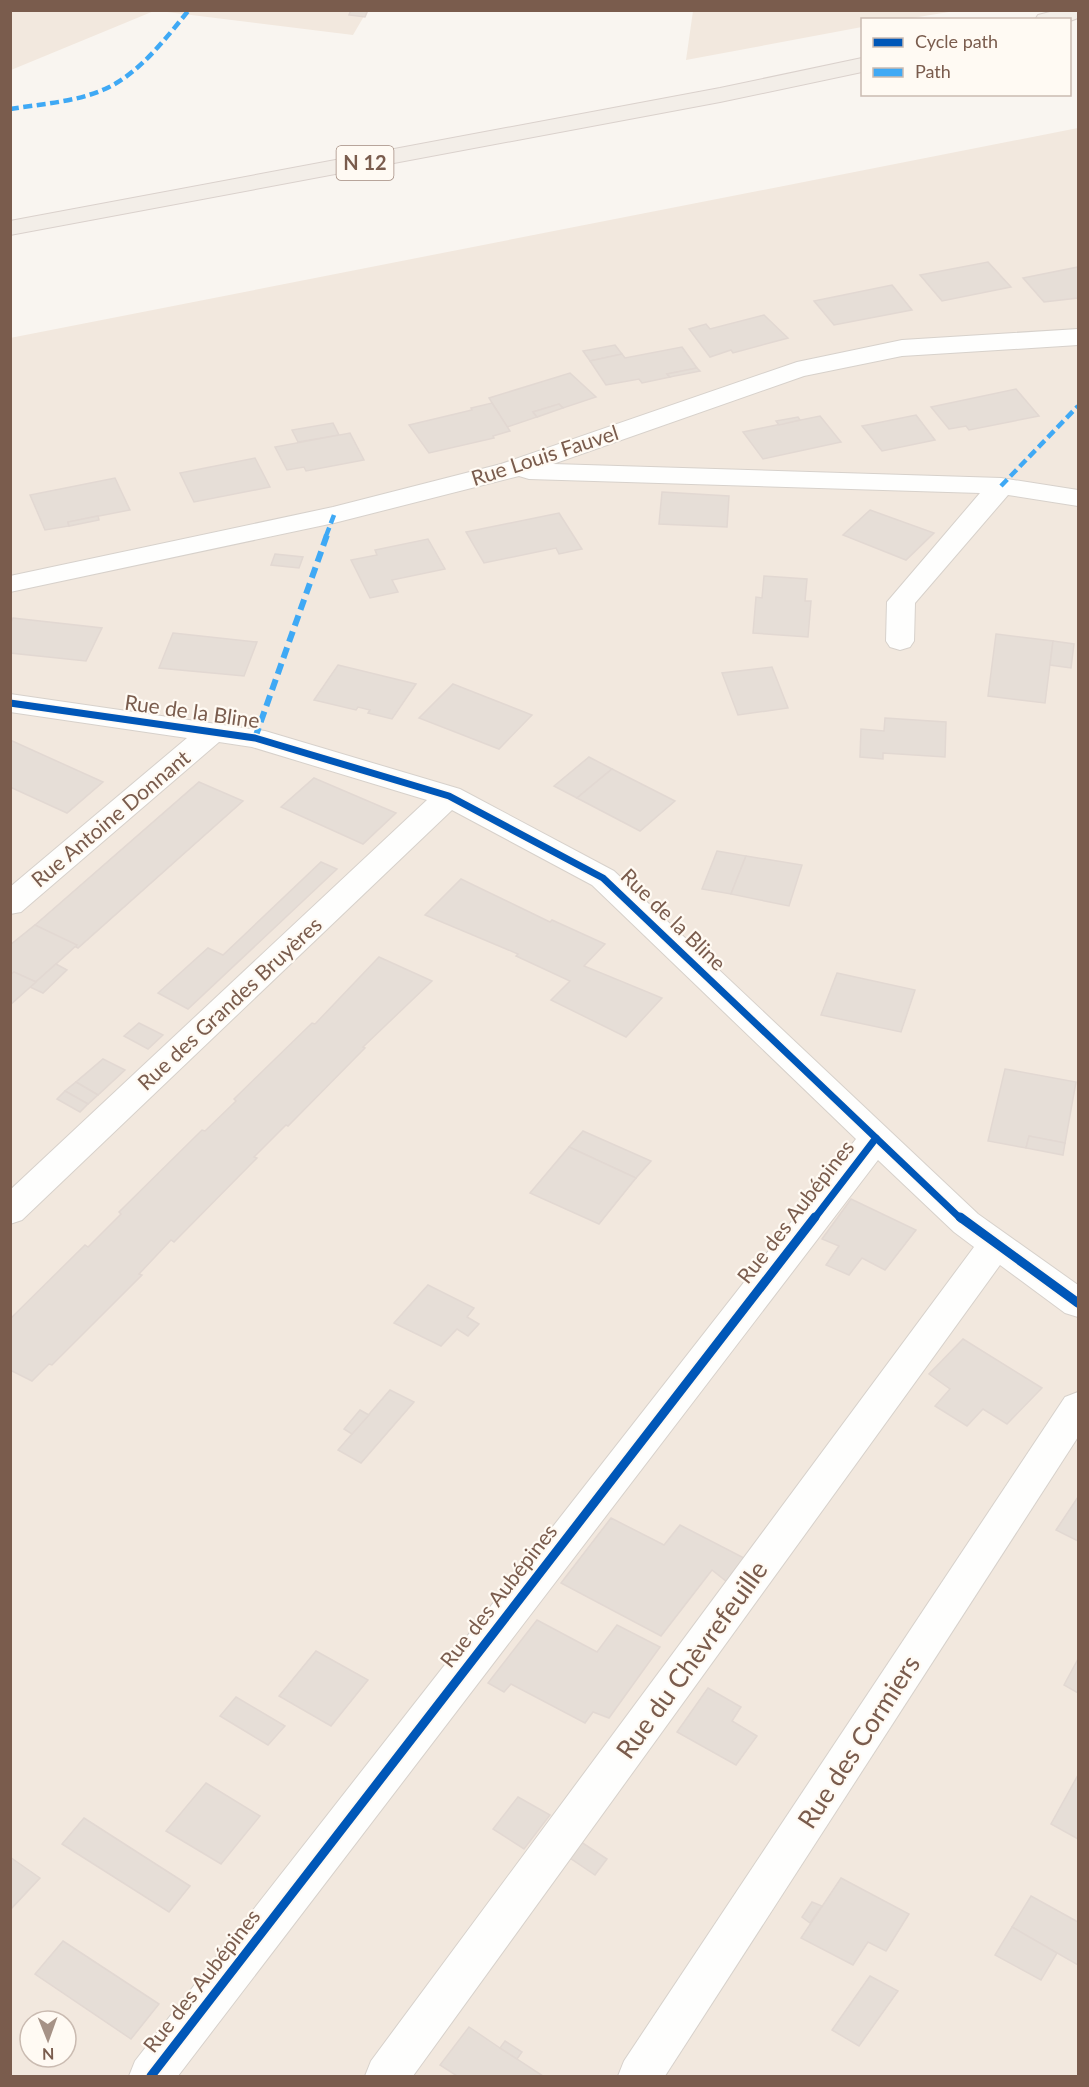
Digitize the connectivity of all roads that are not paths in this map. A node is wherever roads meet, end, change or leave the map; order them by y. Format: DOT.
graph roads {
  1 [pos="1078,12"];
  2 [pos="1054,18"];
  3 [pos="859,66"];
  4 [pos="10,228"];
  5 [pos="1078,337"];
  6 [pos="510,470"];
  7 [pos="1001,486"];
  8 [pos="1078,498"];
  9 [pos="10,584"];
  10 [pos="900,641"];
  11 [pos="10,703"];
  12 [pos="211,733"];
  13 [pos="449,796"];
  14 [pos="10,904"];
  15 [pos="876,1138"];
  16 [pos="10,1211"];
  17 [pos="996,1244"];
  18 [pos="1078,1303"];
  19 [pos="1078,1407"];
  20 [pos="151,2076"];
  21 [pos="387,2076"];
  22 [pos="640,2076"];
  1 -- 2 [label="main road"];
  3 -- 4 [label="main road, N 12"];
  5 -- 6 [label="street, Rue Louis Fauvel"];
  6 -- 7 [label="street"];
  6 -- 9 [label="street, Rue Louis Fauvel"];
  7 -- 8 [label="street"];
  7 -- 10 [label="street"];
  11 -- 12 [label="street, Rue de la Bline"];
  12 -- 13 [label="street, Rue de la Bline"];
  12 -- 14 [label="street, Rue Antoine Donnant"];
  13 -- 15 [label="street, Rue de la Bline"];
  13 -- 16 [label="street, Rue des Grandes Bruyères"];
  15 -- 17 [label="street, Rue de la Bline"];
  15 -- 20 [label="street, Rue des Aubépines"];
  17 -- 18 [label="street, Rue de la Bline"];
  17 -- 21 [label="street, Rue du Chèvrefeuille"];
  19 -- 22 [label="street, Rue des Cormiers"];
}
